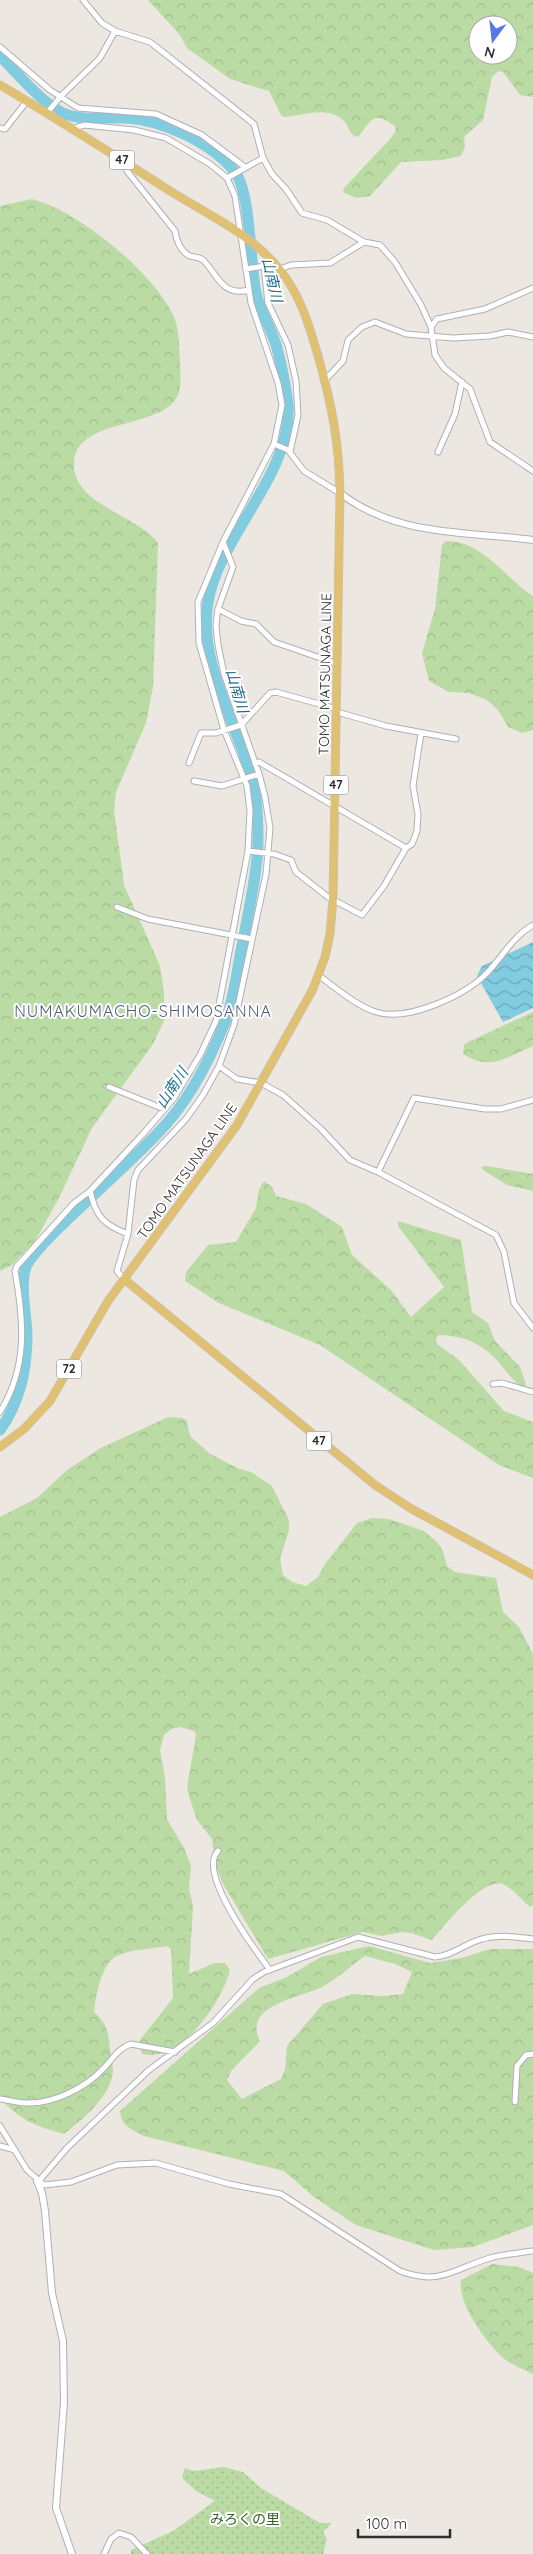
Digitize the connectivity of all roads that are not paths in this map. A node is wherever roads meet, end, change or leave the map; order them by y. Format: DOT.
graph roads {
  1 [pos="83,0"];
  2 [pos="115,31"];
  3 [pos="0,47"];
  4 [pos="0,85"];
  5 [pos="60,98"];
  6 [pos="27,101"];
  7 [pos="49,111"];
  8 [pos="0,128"];
  9 [pos="72,129"];
  10 [pos="263,158"];
  11 [pos="127,164"];
  12 [pos="244,168"];
  13 [pos="228,177"];
  14 [pos="241,235"];
  15 [pos="364,242"];
  16 [pos="247,269"];
  17 [pos="280,269"];
  18 [pos="533,288"];
  19 [pos="249,290"];
  20 [pos="431,327"];
  21 [pos="431,335"];
  22 [pos="533,337"];
  23 [pos="325,380"];
  24 [pos="462,382"];
  25 [pos="276,444"];
  26 [pos="289,451"];
  27 [pos="438,452"];
  28 [pos="533,470"];
  29 [pos="340,493"];
  30 [pos="533,540"];
  31 [pos="223,544"];
  32 [pos="218,609"];
  33 [pos="338,664"];
  34 [pos="337,710"];
  35 [pos="238,725"];
  36 [pos="226,729"];
  37 [pos="421,733"];
  38 [pos="456,739"];
  39 [pos="189,764"];
  40 [pos="255,764"];
  41 [pos="257,775"];
  42 [pos="246,778"];
  43 [pos="194,780"];
  44 [pos="335,807"];
  45 [pos="406,848"];
  46 [pos="249,851"];
  47 [pos="267,853"];
  48 [pos="333,899"];
  49 [pos="117,907"];
  50 [pos="533,925"];
  51 [pos="233,936"];
  52 [pos="250,939"];
  53 [pos="318,975"];
  54 [pos="219,1066"];
  55 [pos="261,1084"];
  56 [pos="109,1087"];
  57 [pos="533,1100"];
  58 [pos="164,1109"];
  59 [pos="378,1172"];
  60 [pos="90,1192"];
  61 [pos="128,1234"];
  62 [pos="124,1279"];
  63 [pos="533,1328"];
  64 [pos="493,1384"];
  65 [pos="533,1392"];
  66 [pos="0,1412"];
  67 [pos="0,1448"];
  68 [pos="533,1574"];
  69 [pos="218,1851"];
  70 [pos="533,1939"];
  71 [pos="270,1970"];
  72 [pos="176,2052"];
  73 [pos="533,2054"];
  74 [pos="0,2099"];
  75 [pos="515,2102"];
  76 [pos="0,2126"];
  77 [pos="0,2146"];
  78 [pos="15,2150"];
  79 [pos="37,2182"];
  80 [pos="533,2251"];
  81 [pos="72,2554"];
  82 [pos="104,2554"];
  83 [pos="147,2554"];
  1 -- 2 [label="street"];
  2 -- 5 [label="street"];
  2 -- 10 [label="street"];
  3 -- 5 [label="street"];
  4 -- 6 [label="main road, TOMO MATSUNAGA LINE / 47"];
  5 -- 7 [label="street"];
  5 -- 12 [label="street"];
  6 -- 7 [label="main road, TOMO MATSUNAGA LINE / 47"];
  6 -- 8 [label="street"];
  7 -- 9 [label="main road, TOMO MATSUNAGA LINE / 47"];
  9 -- 11 [label="main road, TOMO MATSUNAGA LINE / 47"];
  9 -- 13 [label="street"];
  10 -- 12 [label="street"];
  10 -- 15 [label="street"];
  11 -- 14 [label="main road, TOMO MATSUNAGA LINE / 47"];
  11 -- 19 [label="street"];
  12 -- 13 [label="street"];
  13 -- 14 [label="street"];
  14 -- 16 [label="street"];
  14 -- 17 [label="main road, TOMO MATSUNAGA LINE / 47"];
  15 -- 17 [label="street"];
  15 -- 20 [label="street"];
  16 -- 19 [label="street"];
  16 -- 26 [label="street"];
  17 -- 23 [label="main road, TOMO MATSUNAGA LINE / 47"];
  18 -- 20 [label="street"];
  19 -- 25 [label="street"];
  20 -- 21 [label="street"];
  21 -- 22 [label="street"];
  21 -- 23 [label="street"];
  21 -- 24 [label="street"];
  23 -- 29 [label="main road, TOMO MATSUNAGA LINE / 47"];
  24 -- 27 [label="street"];
  24 -- 28 [label="street"];
  25 -- 26 [label="street"];
  25 -- 31 [label="street"];
  26 -- 29 [label="street"];
  29 -- 30 [label="street"];
  29 -- 33 [label="main road, TOMO MATSUNAGA LINE / 47"];
  31 -- 32 [label="street"];
  31 -- 36 [label="street"];
  32 -- 33 [label="street"];
  32 -- 35 [label="street"];
  33 -- 34 [label="main road, TOMO MATSUNAGA LINE / 47"];
  34 -- 35 [label="street"];
  34 -- 37 [label="street"];
  34 -- 44 [label="main road, TOMO MATSUNAGA LINE / 47"];
  35 -- 36 [label="street"];
  35 -- 40 [label="street"];
  36 -- 39 [label="street"];
  36 -- 42 [label="street"];
  37 -- 38 [label="street"];
  37 -- 45 [label="street"];
  40 -- 41 [label="street"];
  40 -- 44 [label="street"];
  41 -- 42 [label="street"];
  41 -- 47 [label="street"];
  42 -- 43 [label="street"];
  42 -- 46 [label="street"];
  44 -- 45 [label="street"];
  44 -- 48 [label="main road, TOMO MATSUNAGA LINE / 47"];
  45 -- 48 [label="street"];
  46 -- 47 [label="street"];
  46 -- 51 [label="street"];
  47 -- 48 [label="street"];
  47 -- 52 [label="street"];
  48 -- 53 [label="main road, TOMO MATSUNAGA LINE / 47"];
  49 -- 51 [label="street"];
  50 -- 53 [label="street"];
  51 -- 52 [label="street"];
  51 -- 58 [label="street"];
  52 -- 54 [label="street"];
  53 -- 55 [label="main road, TOMO MATSUNAGA LINE / 47"];
  54 -- 55 [label="street"];
  54 -- 61 [label="street"];
  55 -- 59 [label="street"];
  55 -- 62 [label="main road, TOMO MATSUNAGA LINE / 47"];
  56 -- 58 [label="street"];
  57 -- 59 [label="street"];
  58 -- 60 [label="street"];
  59 -- 63 [label="street"];
  60 -- 61 [label="street"];
  60 -- 66 [label="street"];
  61 -- 62 [label="street"];
  62 -- 67 [label="main road, 72"];
  62 -- 68 [label="main road, 47"];
  64 -- 65 [label="street"];
  69 -- 71 [label="street"];
  70 -- 71 [label="street"];
  71 -- 72 [label="street"];
  72 -- 74 [label="street"];
  72 -- 79 [label="street"];
  73 -- 75 [label="street"];
  76 -- 78 [label="street"];
  77 -- 78 [label="street"];
  78 -- 79 [label="street"];
  79 -- 80 [label="street"];
  79 -- 81 [label="street"];
  82 -- 83 [label="street"];
}
